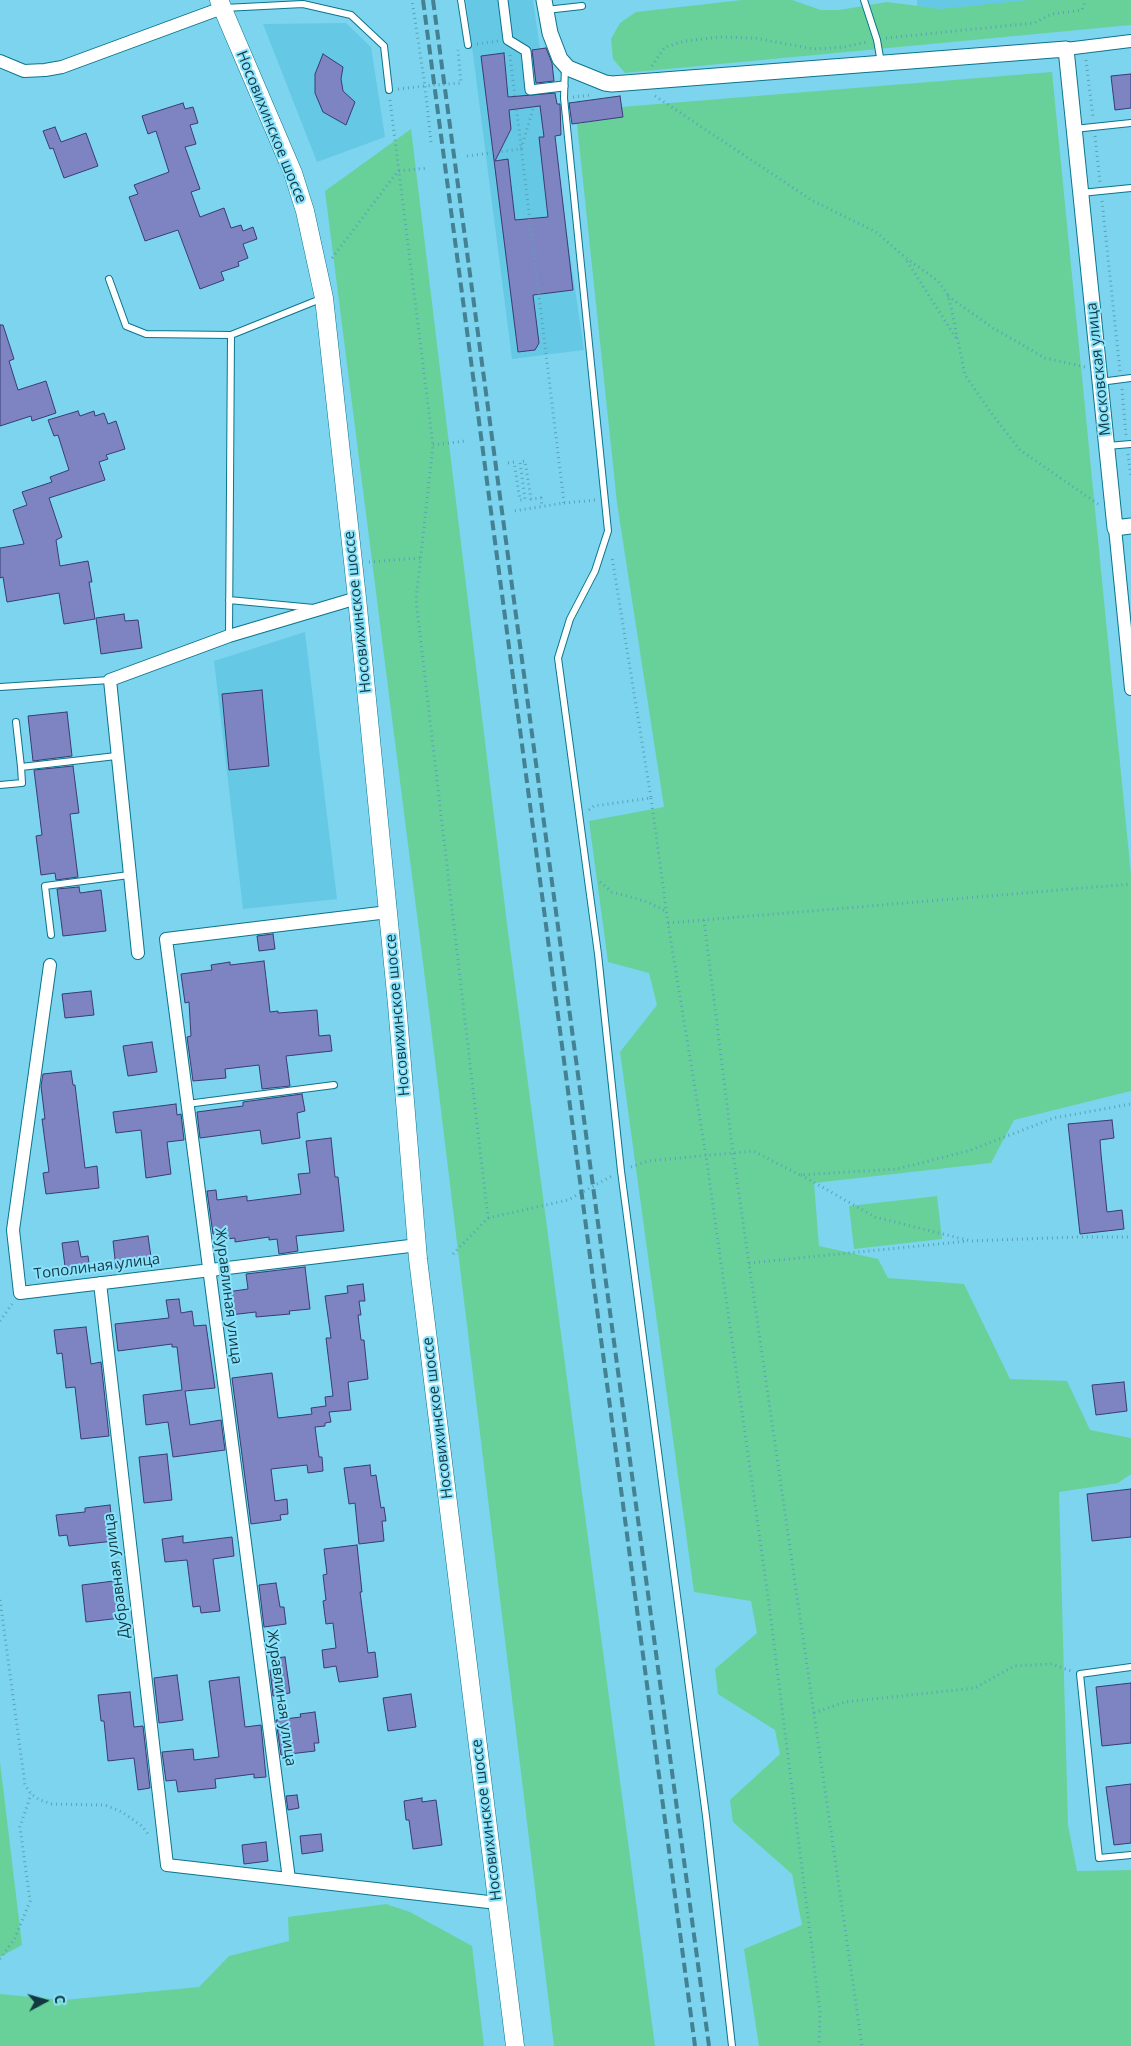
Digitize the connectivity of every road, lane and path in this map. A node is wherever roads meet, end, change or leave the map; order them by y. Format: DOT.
graph roads {
  1 [pos="412,0"];
  2 [pos="461,0"];
  3 [pos="503,0"];
  4 [pos="864,0"];
  5 [pos="1086,0"];
  6 [pos="221,4"];
  7 [pos="545,5"];
  8 [pos="582,6"];
  9 [pos="508,40"];
  10 [pos="877,40"];
  11 [pos="1131,41"];
  12 [pos="468,45"];
  13 [pos="1066,49"];
  14 [pos="1087,60"];
  15 [pos="0,61"];
  16 [pos="881,63"];
  17 [pos="565,64"];
  18 [pos="460,67"];
  19 [pos="649,71"];
  20 [pos="424,86"];
  21 [pos="563,86"];
  22 [pos="389,90"];
  23 [pos="530,90"];
  24 [pos="650,93"];
  25 [pos="1131,123"];
  26 [pos="1094,127"];
  27 [pos="1074,129"];
  28 [pos="431,142"];
  29 [pos="521,149"];
  30 [pos="467,156"];
  31 [pos="428,168"];
  32 [pos="398,172"];
  33 [pos="1131,188"];
  34 [pos="1101,191"];
  35 [pos="1081,193"];
  36 [pos="906,258"];
  37 [pos="320,274"];
  38 [pos="109,279"];
  39 [pos="948,295"];
  40 [pos="324,298"];
  41 [pos="230,335"];
  42 [pos="957,340"];
  43 [pos="1100,376"];
  44 [pos="1131,378"];
  45 [pos="1121,380"];
  46 [pos="465,441"];
  47 [pos="1129,444"];
  48 [pos="433,445"];
  49 [pos="1107,446"];
  50 [pos="508,463"];
  51 [pos="1131,478"];
  52 [pos="605,498"];
  53 [pos="564,503"];
  54 [pos="542,507"];
  55 [pos="514,511"];
  56 [pos="1114,520"];
  57 [pos="1131,526"];
  58 [pos="608,531"];
  59 [pos="420,558"];
  60 [pos="354,563"];
  61 [pos="357,598"];
  62 [pos="229,600"];
  63 [pos="322,608"];
  64 [pos="1127,612"];
  65 [pos="229,636"];
  66 [pos="110,680"];
  67 [pos="0,687"];
  68 [pos="1131,689"];
  69 [pos="16,722"];
  70 [pos="116,756"];
  71 [pos="21,767"];
  72 [pos="0,785"];
  73 [pos="651,798"];
  74 [pos="578,818"];
  75 [pos="586,870"];
  76 [pos="130,875"];
  77 [pos="1131,884"];
  78 [pos="388,912"];
  79 [pos="667,912"];
  80 [pos="704,920"];
  81 [pos="668,923"];
  82 [pos="52,935"];
  83 [pos="138,953"];
  84 [pos="50,965"];
  85 [pos="334,1085"];
  86 [pos="187,1104"];
  87 [pos="1131,1104"];
  88 [pos="733,1153"];
  89 [pos="706,1156"];
  90 [pos="621,1171"];
  91 [pos="800,1175"];
  92 [pos="488,1218"];
  93 [pos="1131,1237"];
  94 [pos="972,1241"];
  95 [pos="418,1245"];
  96 [pos="450,1256"];
  97 [pos="749,1263"];
  98 [pos="208,1270"];
  99 [pos="100,1283"];
  100 [pos="20,1293"];
  101 [pos="0,1321"];
  102 [pos="0,1600"];
  103 [pos="1131,1667"];
  104 [pos="1080,1674"];
  105 [pos="814,1713"];
  106 [pos="31,1794"];
  107 [pos="151,1838"];
  108 [pos="1131,1854"];
  109 [pos="289,1879"];
  110 [pos="497,1903"];
  111 [pos="0,1959"];
  112 [pos="515,2046"];
  113 [pos="732,2046"];
  114 [pos="819,2046"];
  115 [pos="862,2046"];
  1 -- 20 [label="path"];
  2 -- 12 [label="lane"];
  3 -- 9 [label="street"];
  4 -- 10 [label="lane"];
  5 -- 10 [label="path"];
  6 -- 15 [label="street"];
  6 -- 22 [label="lane"];
  6 -- 37 [label="main road, Носовихинское шоссе"];
  7 -- 8 [label="lane"];
  7 -- 17 [label="street"];
  9 -- 12 [label="path"];
  9 -- 23 [label="street"];
  9 -- 29 [label="path"];
  10 -- 16 [label="lane"];
  10 -- 19 [label="path"];
  11 -- 13 [label="street"];
  13 -- 16 [label="street"];
  13 -- 27 [label="street, Московская улица"];
  14 -- 26 [label="path"];
  16 -- 17 [label="street"];
  17 -- 21 [label="lane"];
  18 -- 20 [label="path"];
  20 -- 22 [label="path"];
  20 -- 28 [label="path"];
  21 -- 23 [label="street"];
  21 -- 52 [label="lane"];
  22 -- 32 [label="path"];
  23 -- 29 [label="path"];
  24 -- 36 [label="path"];
  25 -- 26 [label="lane"];
  26 -- 27 [label="lane"];
  26 -- 34 [label="path"];
  27 -- 35 [label="street, Московская улица"];
  29 -- 30 [label="path"];
  29 -- 53 [label="path"];
  31 -- 32 [label="path"];
  32 -- 37 [label="path"];
  32 -- 48 [label="path"];
  33 -- 34 [label="lane"];
  34 -- 35 [label="lane"];
  34 -- 45 [label="path"];
  35 -- 43 [label="street, Московская улица"];
  36 -- 39 [label="path"];
  36 -- 42 [label="path"];
  37 -- 40 [label="main road, Носовихинское шоссе"];
  38 -- 41 [label="lane"];
  39 -- 42 [label="path"];
  39 -- 43 [label="path"];
  40 -- 41 [label="lane"];
  40 -- 60 [label="main road, Носовихинское шоссе"];
  41 -- 62 [label="lane"];
  42 -- 56 [label="path"];
  43 -- 45 [label="lane"];
  43 -- 49 [label="street, Московская улица"];
  44 -- 45 [label="lane"];
  45 -- 47 [label="path"];
  46 -- 48 [label="path"];
  47 -- 49 [label="lane"];
  47 -- 51 [label="path"];
  48 -- 59 [label="path"];
  49 -- 56 [label="street, Московская улица"];
  50 -- 54 [label="path"];
  52 -- 53 [label="path"];
  52 -- 58 [label="lane"];
  53 -- 54 [label="path"];
  54 -- 55 [label="path"];
  56 -- 57 [label="street"];
  56 -- 64 [label="street, Московская улица"];
  58 -- 73 [label="path"];
  58 -- 74 [label="lane"];
  59 -- 60 [label="path"];
  59 -- 92 [label="path"];
  60 -- 61 [label="main road, Носовихинское шоссе"];
  61 -- 63 [label="street"];
  61 -- 78 [label="main road, Носовихинское шоссе"];
  62 -- 63 [label="lane"];
  62 -- 65 [label="lane"];
  63 -- 65 [label="street"];
  64 -- 68 [label="street, Московская улица"];
  65 -- 66 [label="street"];
  66 -- 67 [label="lane"];
  66 -- 70 [label="street"];
  69 -- 71 [label="lane"];
  70 -- 71 [label="lane"];
  70 -- 76 [label="street"];
  71 -- 72 [label="lane"];
  73 -- 74 [label="path"];
  73 -- 79 [label="path"];
  74 -- 75 [label="lane"];
  75 -- 79 [label="path"];
  75 -- 90 [label="lane"];
  76 -- 82 [label="lane"];
  76 -- 83 [label="street"];
  77 -- 80 [label="path"];
  78 -- 86 [label="street, Журавлиная улица"];
  78 -- 95 [label="main road, Носовихинское шоссе"];
  79 -- 81 [label="path"];
  80 -- 81 [label="path"];
  80 -- 88 [label="path"];
  81 -- 89 [label="path"];
  84 -- 100 [label="street, Тополиная улица"];
  85 -- 86 [label="lane"];
  86 -- 98 [label="street, Журавлиная улица"];
  87 -- 91 [label="path"];
  88 -- 89 [label="path"];
  88 -- 91 [label="path"];
  88 -- 97 [label="path"];
  89 -- 90 [label="path"];
  89 -- 114 [label="path"];
  90 -- 92 [label="path"];
  90 -- 113 [label="lane"];
  91 -- 94 [label="path"];
  92 -- 96 [label="path"];
  93 -- 94 [label="path"];
  94 -- 97 [label="path"];
  95 -- 98 [label="street, Тополиная улица"];
  95 -- 110 [label="main road, Носовихинское шоссе"];
  97 -- 105 [label="path"];
  98 -- 99 [label="street, Тополиная улица"];
  98 -- 109 [label="street, Журавлиная улица"];
  99 -- 100 [label="street, Тополиная улица"];
  99 -- 109 [label="street, Дубравная улица"];
  100 -- 101 [label="path"];
  102 -- 106 [label="path"];
  103 -- 104 [label="lane"];
  104 -- 105 [label="path"];
  104 -- 108 [label="lane"];
  105 -- 115 [label="path"];
  106 -- 107 [label="path"];
  106 -- 111 [label="path"];
  109 -- 110 [label="street"];
  110 -- 112 [label="main road, Носовихинское шоссе"];
}
